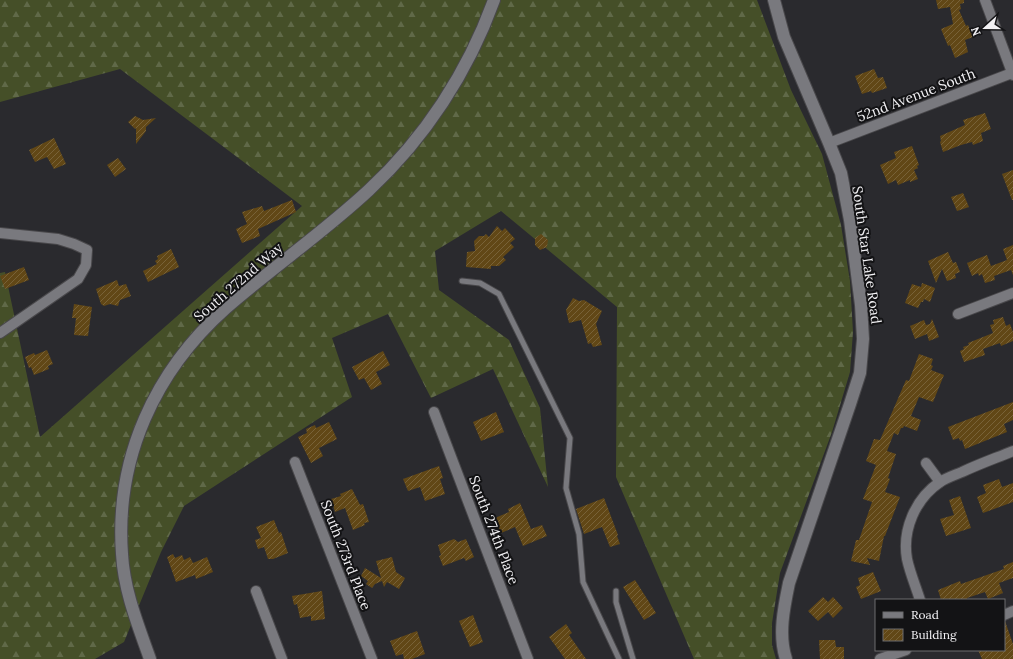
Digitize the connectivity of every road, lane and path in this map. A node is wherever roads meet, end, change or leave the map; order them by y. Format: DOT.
graph roads {
  1 [pos="494,0"];
  2 [pos="774,0"];
  3 [pos="985,0"];
  4 [pos="1013,74"];
  5 [pos="829,142"];
  6 [pos="0,233"];
  7 [pos="462,281"];
  8 [pos="1013,293"];
  9 [pos="958,314"];
  10 [pos="0,333"];
  11 [pos="434,412"];
  12 [pos="1013,451"];
  13 [pos="295,462"];
  14 [pos="926,463"];
  15 [pos="940,482"];
  16 [pos="616,590"];
  17 [pos="256,591"];
  18 [pos="920,599"];
  19 [pos="903,651"];
  20 [pos="150,659"];
  21 [pos="282,659"];
  22 [pos="372,659"];
  23 [pos="528,659"];
  24 [pos="619,659"];
  25 [pos="633,659"];
  26 [pos="786,659"];
  27 [pos="880,659"];
  1 -- 20 [label="main road, South 272nd Way"];
  2 -- 5 [label="main road, South Star Lake Road"];
  3 -- 4 [label="street"];
  4 -- 5 [label="street, 52nd Avenue South"];
  5 -- 26 [label="main road, South Star Lake Road"];
  6 -- 10 [label="street"];
  7 -- 24 [label="lane"];
  8 -- 9 [label="street"];
  11 -- 23 [label="street, South 274th Place"];
  12 -- 15 [label="street"];
  13 -- 22 [label="street, South 273rd Place"];
  14 -- 15 [label="street"];
  15 -- 18 [label="street"];
  16 -- 25 [label="lane"];
  17 -- 21 [label="street"];
  19 -- 27 [label="street"];
}
